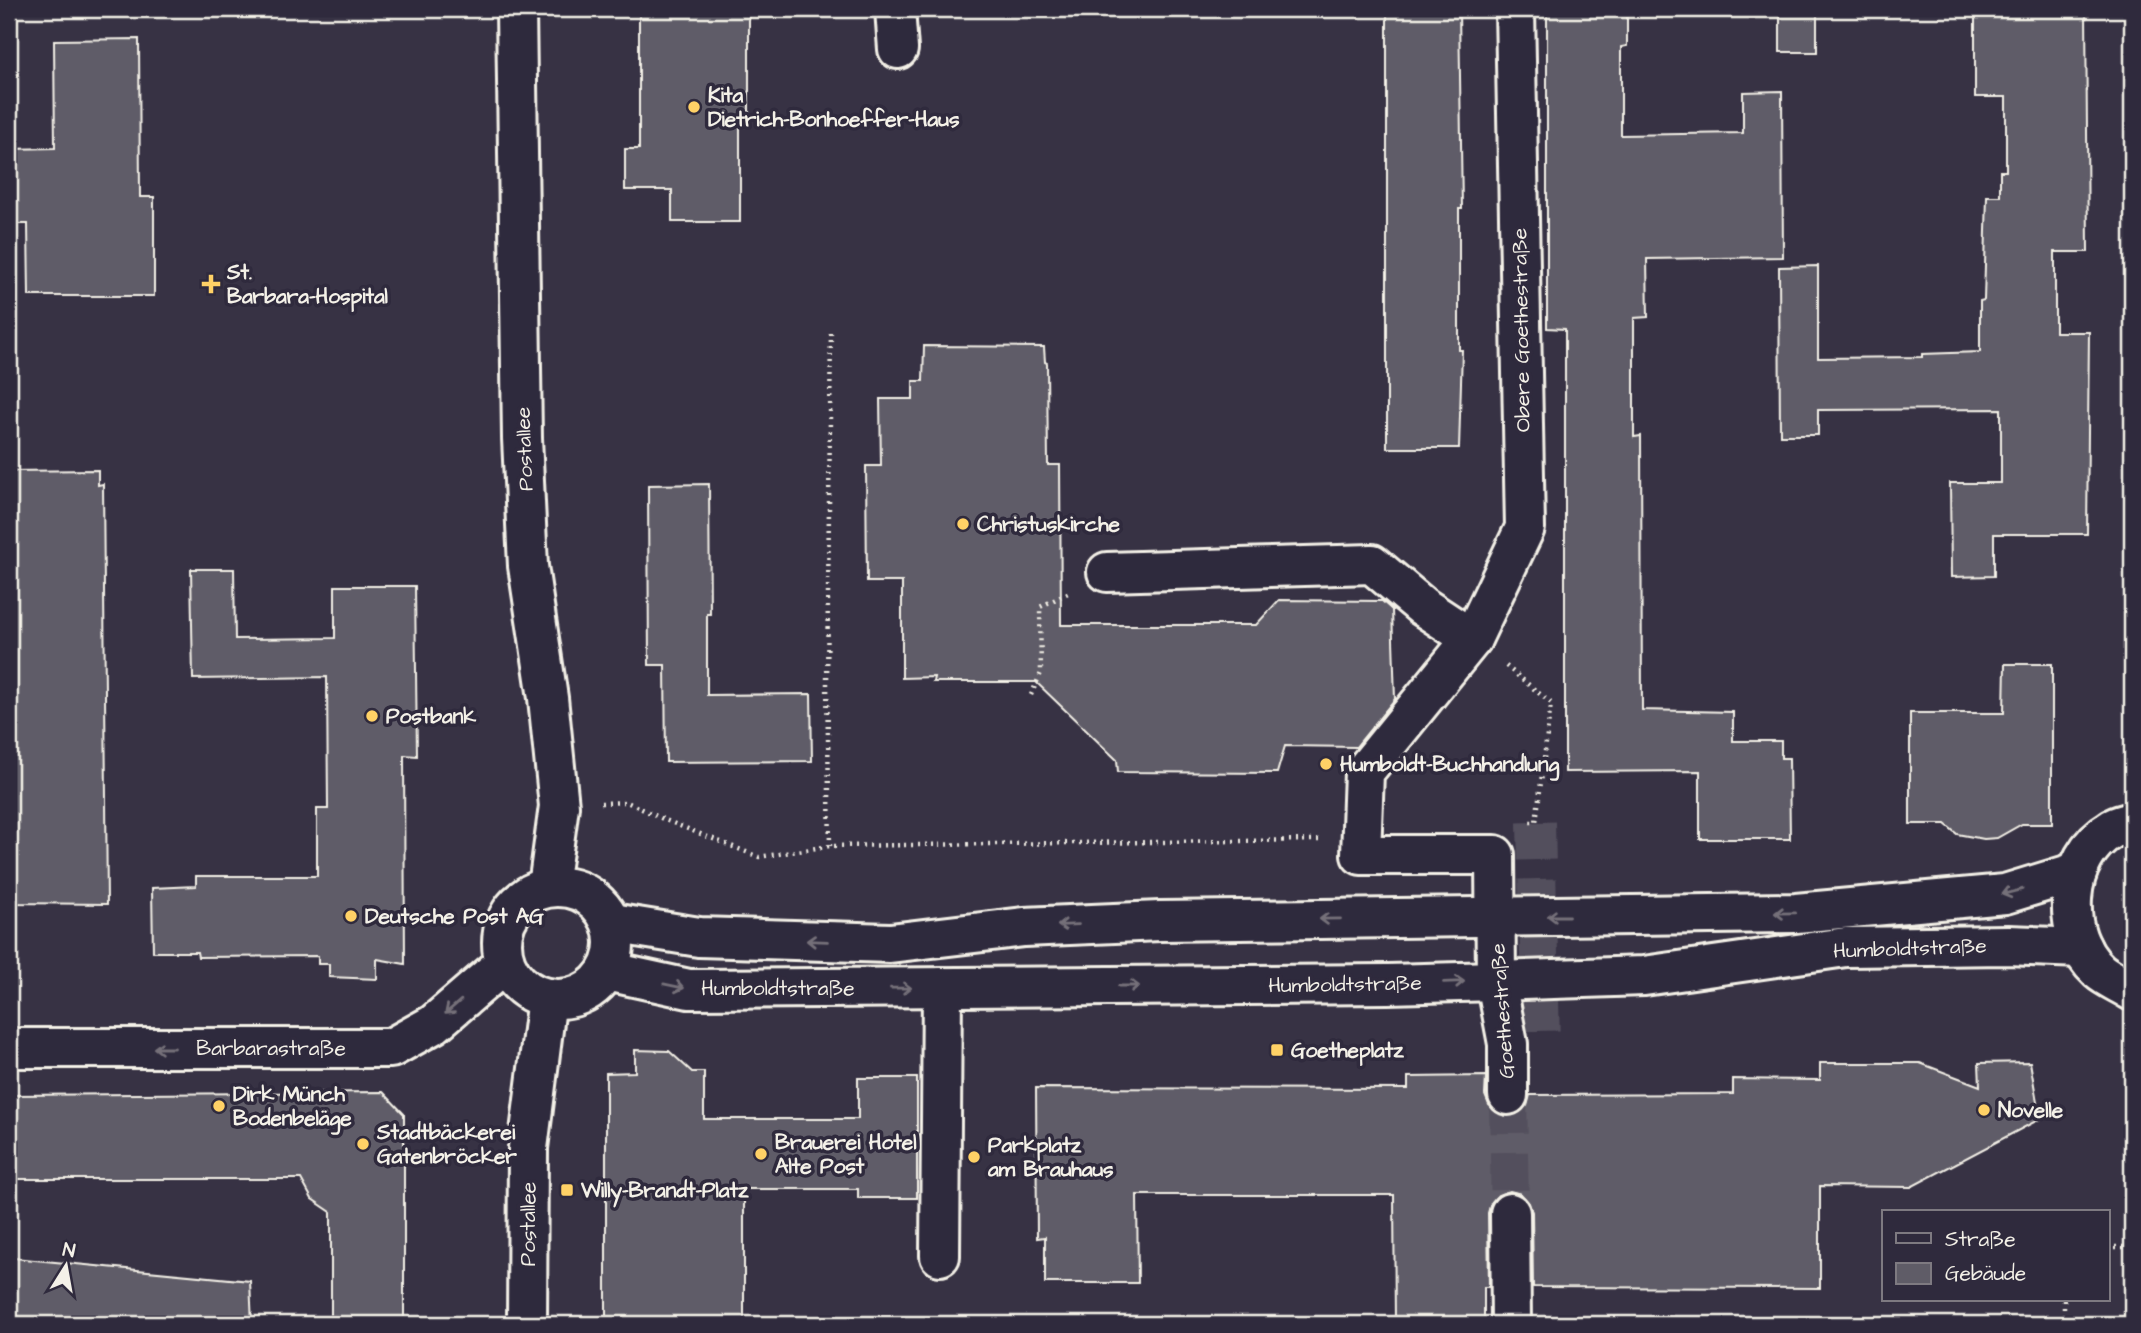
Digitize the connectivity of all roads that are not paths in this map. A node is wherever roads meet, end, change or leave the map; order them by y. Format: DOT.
graph roads {
  1 [pos="516,9"];
  2 [pos="895,9"];
  3 [pos="1515,9"];
  4 [pos="898,49"];
  5 [pos="1107,572"];
  6 [pos="1472,639"];
  7 [pos="2132,822"];
  8 [pos="2077,872"];
  9 [pos="548,887"];
  10 [pos="1497,916"];
  11 [pos="612,923"];
  12 [pos="2082,948"];
  13 [pos="505,963"];
  14 [pos="607,971"];
  15 [pos="1496,981"];
  16 [pos="942,987"];
  17 [pos="2132,990"];
  18 [pos="547,998"];
  19 [pos="9,1048"];
  20 [pos="1508,1095"];
  21 [pos="1510,1213"];
  22 [pos="940,1256"];
  23 [pos="527,1324"];
  24 [pos="1511,1324"];
  1 -- 9 [label="main road, Postallee"];
  2 -- 4 [label="main road"];
  3 -- 6 [label="main road, Obere Goethestraße"];
  5 -- 6 [label="main road"];
  6 -- 10 [label="main road, Goethestraße"];
  7 -- 8 [label="main road"];
  8 -- 10 [label="main road, Humboldtstraße, one-way"];
  8 -- 12 [label="main road"];
  9 -- 11 [label="main road"];
  9 -- 13 [label="main road"];
  10 -- 11 [label="main road, Humboldtstraße, one-way"];
  10 -- 15 [label="main road, Goethestraße"];
  11 -- 14 [label="main road"];
  12 -- 15 [label="main road, Humboldtstraße"];
  12 -- 17 [label="main road"];
  13 -- 18 [label="main road"];
  13 -- 19 [label="main road, Barbarastraße, one-way"];
  14 -- 16 [label="main road, Humboldtstraße, one-way"];
  14 -- 18 [label="main road"];
  16 -- 15 [label="main road, Humboldtstraße, one-way"];
  15 -- 20 [label="main road, Goethestraße"];
  16 -- 22 [label="main road"];
  18 -- 23 [label="main road, Postallee"];
  21 -- 24 [label="main road"];
}
